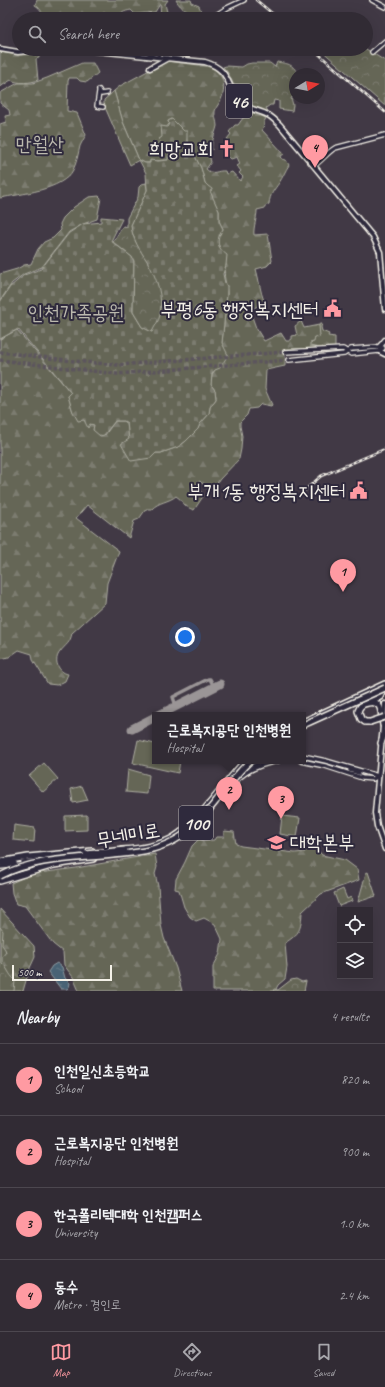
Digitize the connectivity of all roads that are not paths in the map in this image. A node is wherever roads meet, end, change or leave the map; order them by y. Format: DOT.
graph roads {
  1 [pos="244,0"];
  2 [pos="372,0"];
  3 [pos="385,7"];
  4 [pos="221,12"];
  5 [pos="385,41"];
  6 [pos="0,49"];
  7 [pos="12,51"];
  8 [pos="373,51"];
  9 [pos="147,56"];
  10 [pos="158,57"];
  11 [pos="168,58"];
  12 [pos="107,93"];
  13 [pos="103,107"];
  14 [pos="385,135"];
  15 [pos="315,165"];
  16 [pos="385,309"];
  17 [pos="385,340"];
  18 [pos="382,349"];
  19 [pos="299,351"];
  20 [pos="348,351"];
  21 [pos="354,351"];
  22 [pos="286,352"];
  23 [pos="385,354"];
  24 [pos="300,358"];
  25 [pos="289,360"];
  26 [pos="385,686"];
  27 [pos="385,704"];
  28 [pos="385,718"];
  29 [pos="306,721"];
  30 [pos="370,722"];
  31 [pos="306,724"];
  32 [pos="383,725"];
  33 [pos="385,733"];
  34 [pos="381,743"];
  35 [pos="306,759"];
  36 [pos="306,759"];
  37 [pos="306,760"];
  38 [pos="306,760"];
  39 [pos="242,764"];
  40 [pos="247,764"];
  41 [pos="258,764"];
  42 [pos="268,764"];
  43 [pos="357,770"];
  44 [pos="378,776"];
  45 [pos="357,777"];
  46 [pos="236,780"];
  47 [pos="238,788"];
  48 [pos="385,849"];
  49 [pos="124,852"];
  50 [pos="0,864"];
  51 [pos="0,875"];
  52 [pos="0,881"];
  1 -- 4 [label="main road"];
  2 -- 3 [label="main road"];
  5 -- 8 [label="main road"];
  6 -- 7 [label="main road"];
  9 -- 10 [label="main road, 46"];
  9 -- 11 [label="main road"];
  10 -- 11 [label="main road, 46"];
  11 -- 15 [label="main road, 46"];
  12 -- 13 [label="main road"];
  14 -- 15 [label="main road"];
  15 -- 16 [label="main road, 46"];
  17 -- 18 [label="main road"];
  18 -- 20 [label="main road"];
  18 -- 21 [label="main road"];
  18 -- 23 [label="main road"];
  19 -- 20 [label="main road"];
  19 -- 22 [label="main road"];
  19 -- 24 [label="main road"];
  20 -- 24 [label="main road"];
  24 -- 25 [label="main road"];
  26 -- 29 [label="highway, bridge"];
  26 -- 30 [label="highway"];
  26 -- 31 [label="highway, bridge"];
  27 -- 32 [label="main road"];
  28 -- 30 [label="highway, bridge"];
  30 -- 32 [label="highway"];
  32 -- 34 [label="main road"];
  33 -- 34 [label="highway"];
  34 -- 44 [label="main road"];
  35 -- 37 [label="main road"];
  36 -- 43 [label="main road"];
  38 -- 45 [label="main road"];
  39 -- 49 [label="highway, 100"];
  40 -- 49 [label="highway, 100, bridge"];
  41 -- 50 [label="main road, 무네미로"];
  42 -- 46 [label="main road, 무네미로"];
  43 -- 44 [label="main road"];
  43 -- 45 [label="main road"];
  44 -- 45 [label="main road"];
  44 -- 48 [label="main road"];
  46 -- 47 [label="main road"];
  46 -- 50 [label="main road, 무네미로"];
  49 -- 50 [label="highway, bridge"];
  49 -- 51 [label="highway, 100, bridge"];
  49 -- 52 [label="highway, bridge"];
}
